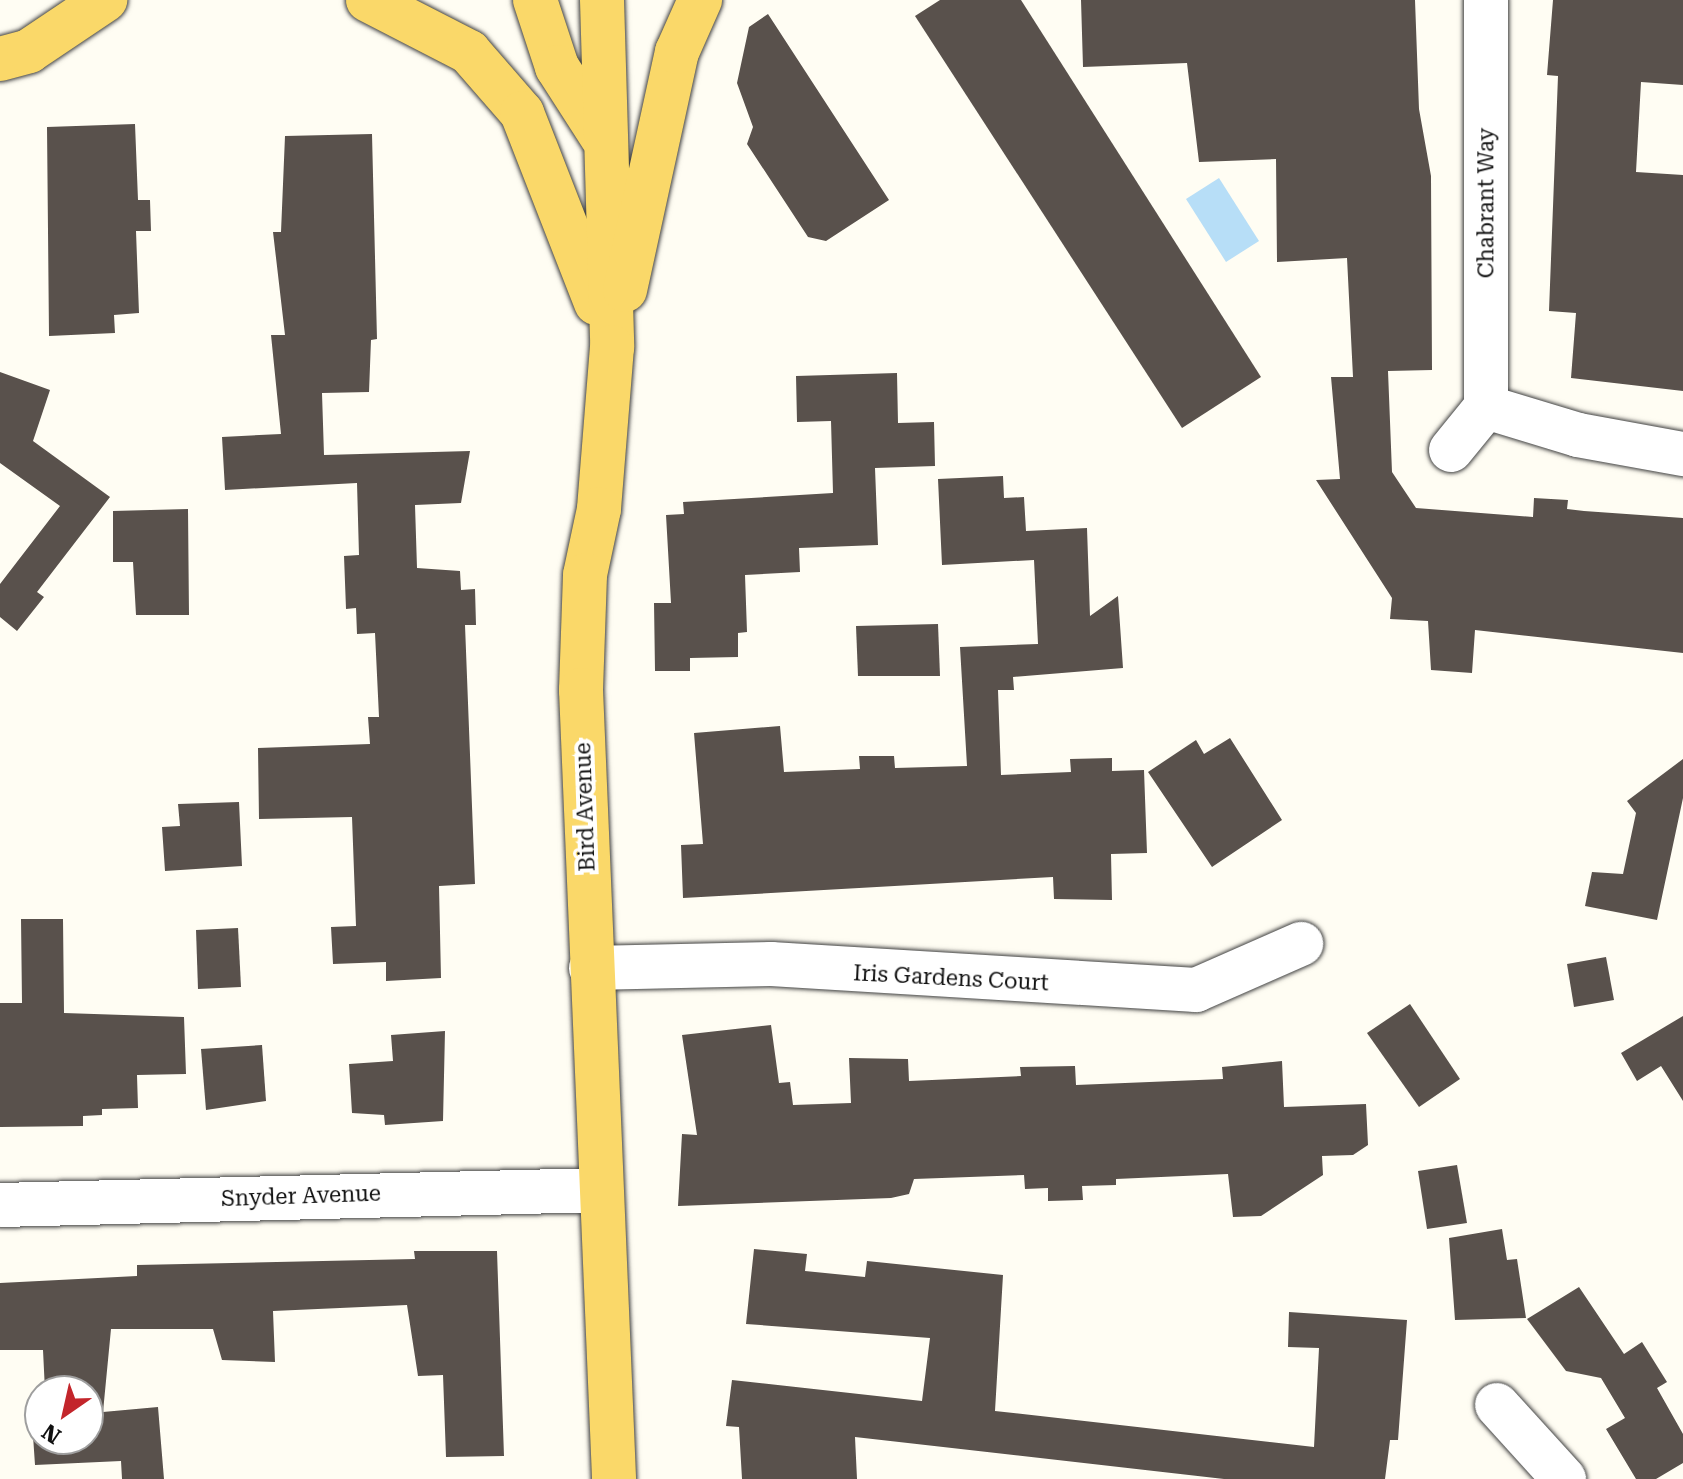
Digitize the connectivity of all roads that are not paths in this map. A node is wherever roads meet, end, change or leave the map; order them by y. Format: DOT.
graph roads {
  1 [pos="105,0"];
  2 [pos="368,0"];
  3 [pos="535,0"];
  4 [pos="602,0"];
  5 [pos="700,0"];
  6 [pos="1486,0"];
  7 [pos="0,59"];
  8 [pos="602,137"];
  9 [pos="612,347"];
  10 [pos="1486,407"];
  11 [pos="1451,450"];
  12 [pos="1683,454"];
  13 [pos="1301,944"];
  14 [pos="591,968"];
  15 [pos="601,1190"];
  16 [pos="0,1205"];
  17 [pos="1497,1405"];
  18 [pos="614,1479"];
  19 [pos="1564,1479"];
  1 -- 7 [label="main road"];
  2 -- 9 [label="main road"];
  3 -- 8 [label="main road"];
  4 -- 8 [label="main road, Bird Avenue"];
  5 -- 9 [label="main road"];
  6 -- 10 [label="street, Chabrant Way"];
  8 -- 9 [label="main road, Bird Avenue"];
  9 -- 14 [label="main road, Bird Avenue"];
  10 -- 11 [label="street"];
  10 -- 12 [label="street"];
  13 -- 14 [label="street, Iris Gardens Court"];
  14 -- 15 [label="main road, Bird Avenue"];
  15 -- 16 [label="street, Snyder Avenue"];
  15 -- 18 [label="main road, Bird Avenue"];
  17 -- 19 [label="street"];
}
